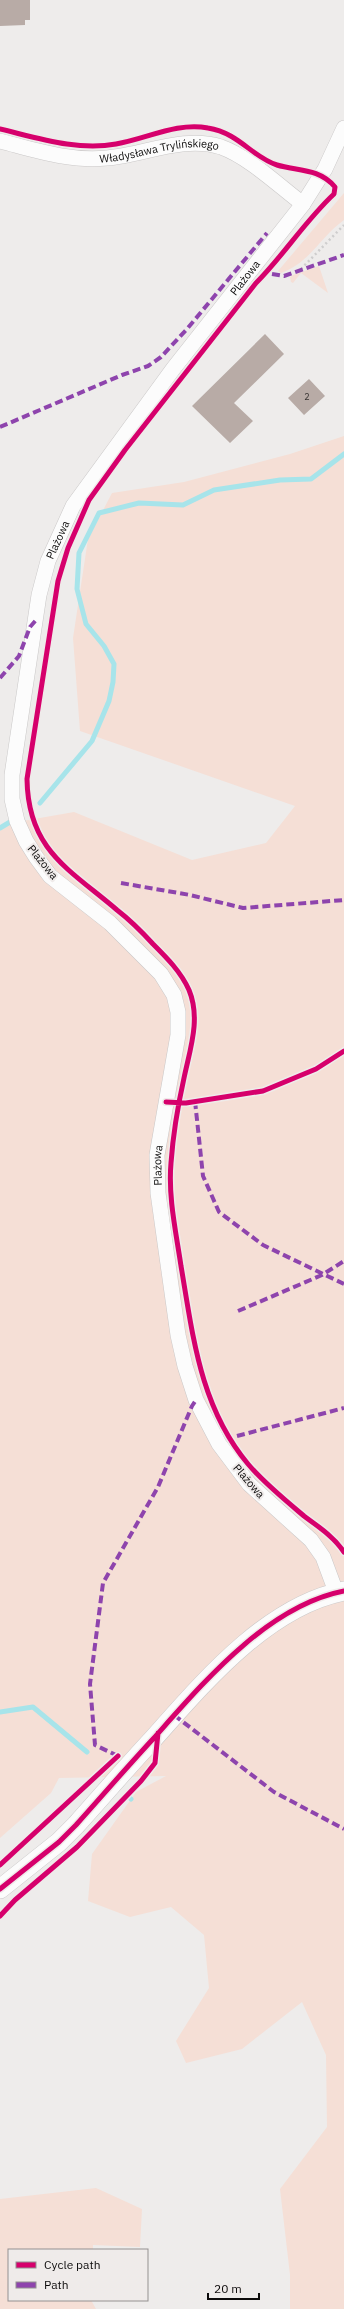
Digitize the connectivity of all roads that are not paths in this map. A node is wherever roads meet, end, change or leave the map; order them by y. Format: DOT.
graph roads {
  1 [pos="344,128"];
  2 [pos="0,141"];
  3 [pos="303,204"];
  4 [pos="340,1591"];
  5 [pos="0,1889"];
  1 -- 3 [label="street, Plażowa"];
  2 -- 3 [label="street, Władysława Trylińskiego"];
  3 -- 4 [label="street, Plażowa"];
  4 -- 5 [label="street"];
}
